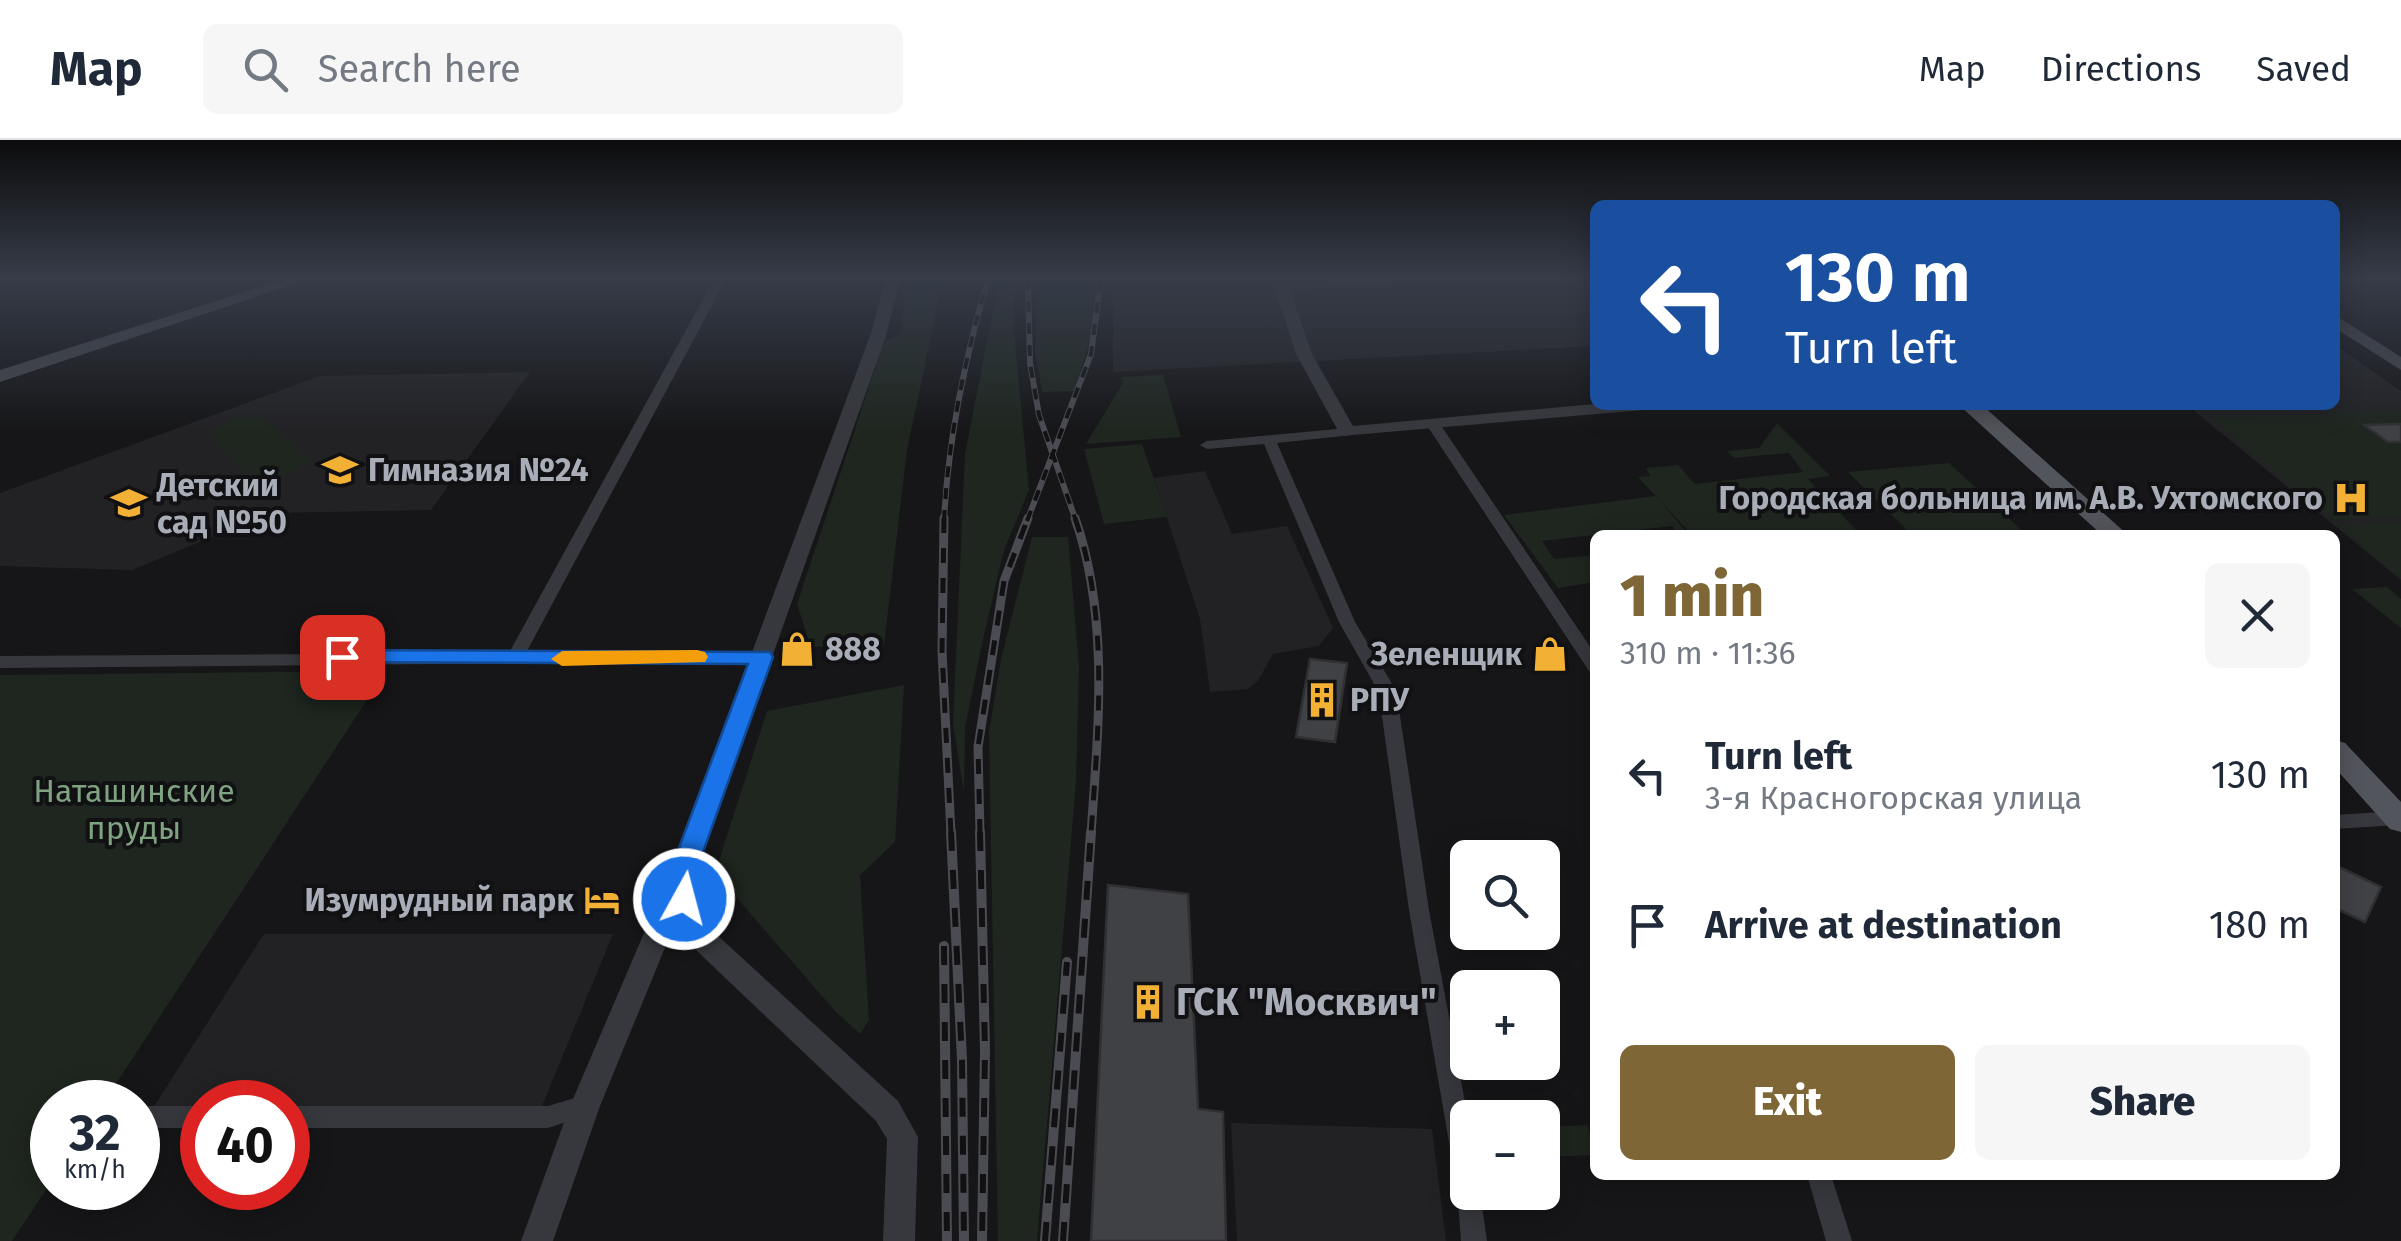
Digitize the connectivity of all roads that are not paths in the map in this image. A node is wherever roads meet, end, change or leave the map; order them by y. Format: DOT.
graph roads {
  1 [pos="142,330"];
  2 [pos="692,330"];
  3 [pos="879,330"];
  4 [pos="1296,330"];
  5 [pos="2351,330"];
  6 [pos="2401,364"];
  7 [pos="0,376"];
  8 [pos="1590,410"];
  9 [pos="1974,410"];
  10 [pos="1992,410"];
  11 [pos="1434,424"];
  12 [pos="1347,432"];
  13 [pos="1269,440"];
  14 [pos="1208,445"];
  15 [pos="2110,530"];
  16 [pos="2128,530"];
  17 [pos="1587,642"];
  18 [pos="762,657"];
  19 [pos="514,659"];
  20 [pos="0,662"];
  21 [pos="2340,736"];
  22 [pos="2340,755"];
  23 [pos="2400,812"];
  24 [pos="2340,821"];
  25 [pos="681,877"];
  26 [pos="707,943"];
  27 [pos="650,952"];
  28 [pos="1452,1100"];
  29 [pos="585,1106"];
  30 [pos="310,1117"];
  31 [pos="1821,1180"];
  32 [pos="1470,1210"];
  33 [pos="537,1241"];
  34 [pos="899,1241"];
  35 [pos="1474,1241"];
  36 [pos="1839,1241"];
  1 -- 7 [label="main road"];
  2 -- 19 [label="street"];
  3 -- 18 [label="street"];
  4 -- 12 [label="street"];
  5 -- 6 [label="main road"];
  8 -- 11 [label="street"];
  9 -- 15 [label="main road"];
  10 -- 16 [label="main road"];
  11 -- 12 [label="street"];
  11 -- 17 [label="street"];
  12 -- 13 [label="street"];
  13 -- 14 [label="street"];
  13 -- 28 [label="street"];
  18 -- 19 [label="street"];
  18 -- 25 [label="street"];
  19 -- 20 [label="street"];
  21 -- 23 [label="main road"];
  22 -- 23 [label="main road"];
  23 -- 24 [label="street"];
  25 -- 26 [label="street"];
  25 -- 27 [label="street"];
  26 -- 27 [label="street"];
  26 -- 34 [label="street"];
  27 -- 29 [label="street"];
  29 -- 30 [label="street"];
  29 -- 33 [label="street"];
  31 -- 36 [label="street"];
  32 -- 35 [label="street"];
}
